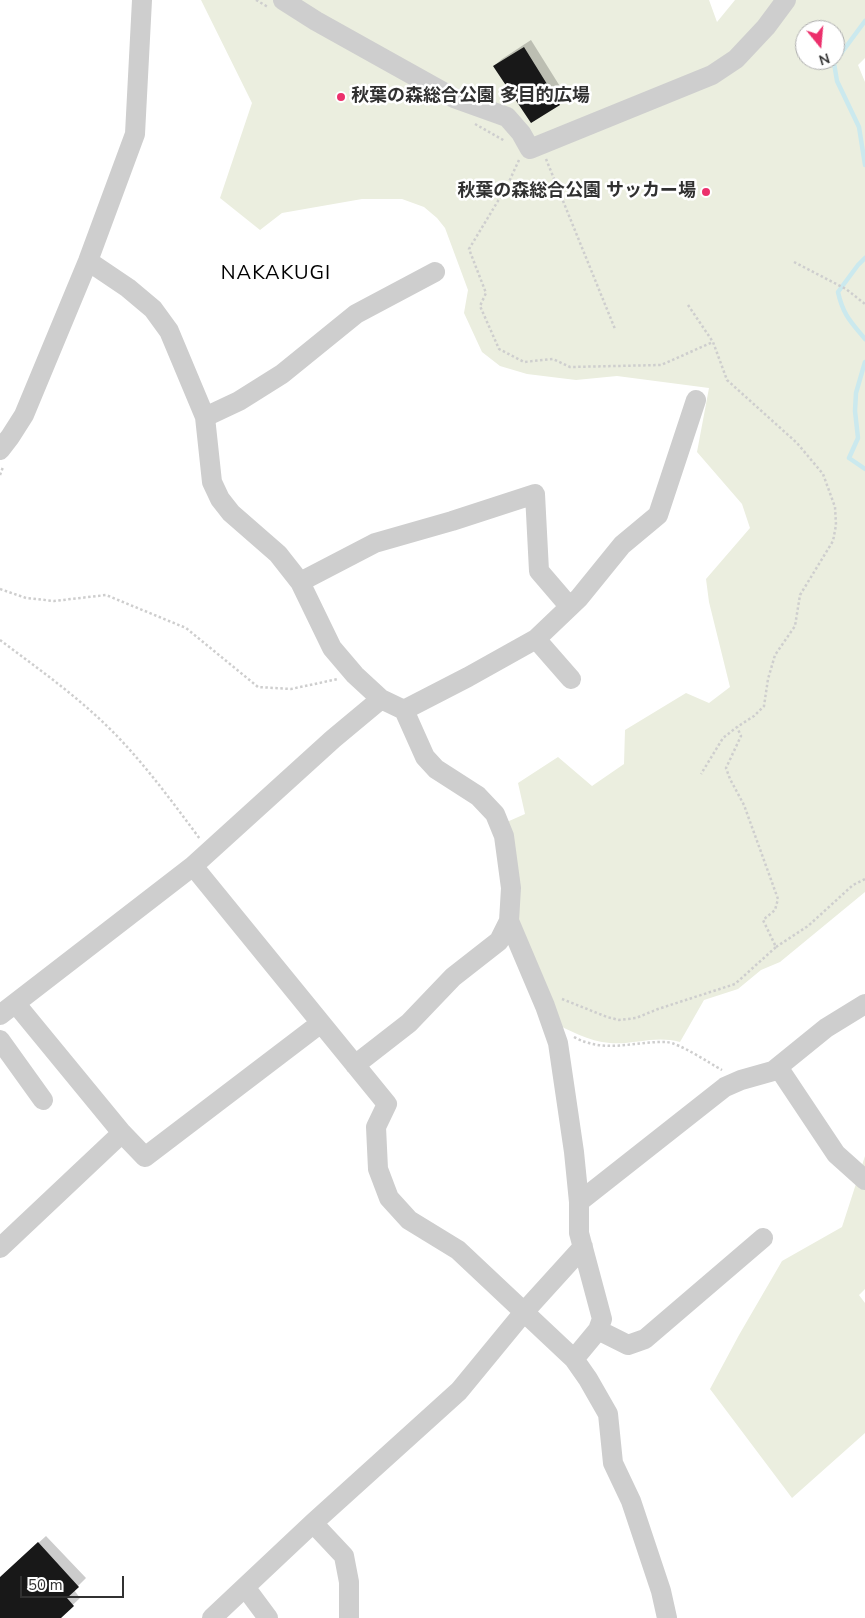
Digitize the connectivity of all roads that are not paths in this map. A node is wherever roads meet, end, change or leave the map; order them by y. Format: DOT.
graph roads {
  1 [pos="142,0"];
  2 [pos="283,0"];
  3 [pos="786,0"];
  4 [pos="88,261"];
  5 [pos="435,272"];
  6 [pos="696,400"];
  7 [pos="205,417"];
  8 [pos="0,450"];
  9 [pos="300,582"];
  10 [pos="569,606"];
  11 [pos="536,639"];
  12 [pos="571,679"];
  13 [pos="381,699"];
  14 [pos="404,710"];
  15 [pos="193,866"];
  16 [pos="510,921"];
  17 [pos="865,1004"];
  18 [pos="8,1010"];
  19 [pos="321,1023"];
  20 [pos="0,1040"];
  21 [pos="355,1065"];
  22 [pos="778,1066"];
  23 [pos="44,1100"];
  24 [pos="122,1133"];
  25 [pos="865,1180"];
  26 [pos="579,1202"];
  27 [pos="763,1238"];
  28 [pos="583,1247"];
  29 [pos="0,1248"];
  30 [pos="524,1312"];
  31 [pos="598,1330"];
  32 [pos="574,1359"];
  33 [pos="313,1523"];
  34 [pos="245,1587"];
  35 [pos="212,1618"];
  36 [pos="268,1618"];
  37 [pos="349,1618"];
  38 [pos="667,1618"];
  1 -- 4 [label="street"];
  2 -- 3 [label="street"];
  4 -- 7 [label="street"];
  4 -- 8 [label="street"];
  5 -- 7 [label="street"];
  6 -- 10 [label="street"];
  7 -- 9 [label="street"];
  9 -- 10 [label="street"];
  9 -- 13 [label="street"];
  10 -- 11 [label="street"];
  11 -- 12 [label="street"];
  11 -- 14 [label="street"];
  13 -- 14 [label="street"];
  13 -- 15 [label="street"];
  14 -- 16 [label="street"];
  15 -- 18 [label="street"];
  15 -- 19 [label="street"];
  16 -- 21 [label="street"];
  16 -- 26 [label="street"];
  17 -- 22 [label="street"];
  18 -- 24 [label="street"];
  19 -- 21 [label="street"];
  19 -- 24 [label="street"];
  20 -- 23 [label="street"];
  21 -- 30 [label="street"];
  22 -- 25 [label="street"];
  22 -- 26 [label="street"];
  24 -- 29 [label="street"];
  26 -- 28 [label="street"];
  27 -- 31 [label="street"];
  28 -- 30 [label="street"];
  28 -- 31 [label="street"];
  30 -- 32 [label="street"];
  30 -- 33 [label="street"];
  31 -- 32 [label="street"];
  32 -- 38 [label="street"];
  33 -- 34 [label="street"];
  33 -- 37 [label="street"];
  34 -- 35 [label="street"];
  34 -- 36 [label="street"];
}
